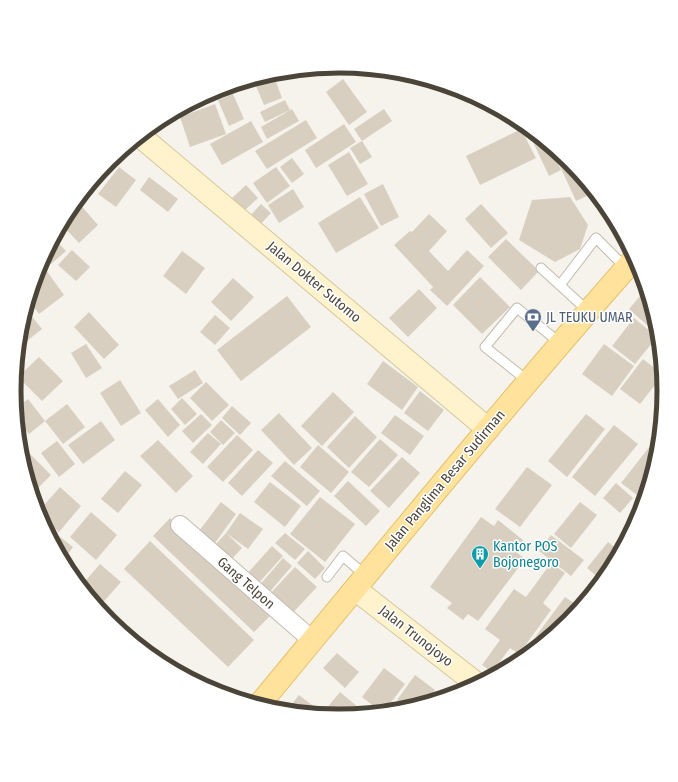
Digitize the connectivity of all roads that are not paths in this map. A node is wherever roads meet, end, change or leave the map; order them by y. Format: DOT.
graph roads {
  1 [pos="144,140"];
  2 [pos="630,263"];
  3 [pos="541,268"];
  4 [pos="560,285"];
  5 [pos="588,311"];
  6 [pos="560,343"];
  7 [pos="528,381"];
  8 [pos="488,429"];
  9 [pos="180,525"];
  10 [pos="327,577"];
  11 [pos="360,582"];
  12 [pos="312,640"];
  13 [pos="472,680"];
  14 [pos="263,700"];
  1 -- 8 [label="main road, Jalan Dokter Sutomo"];
  2 -- 4 [label="lane"];
  2 -- 5 [label="main road, Jalan Panglima Besar Sudirman"];
  3 -- 4 [label="lane"];
  4 -- 5 [label="lane"];
  5 -- 6 [label="main road, Jalan Panglima Besar Sudirman"];
  6 -- 7 [label="main road, Jalan Panglima Besar Sudirman"];
  6 -- 7 [label="lane"];
  7 -- 8 [label="main road, Jalan Panglima Besar Sudirman"];
  8 -- 11 [label="main road, Jalan Panglima Besar Sudirman"];
  9 -- 12 [label="street, Gang Telpon"];
  10 -- 11 [label="lane"];
  11 -- 12 [label="main road, Jalan Panglima Besar Sudirman"];
  11 -- 13 [label="main road, Jalan Trunojoyo"];
  12 -- 14 [label="main road, Jalan Panglima Besar Sudirman"];
}
